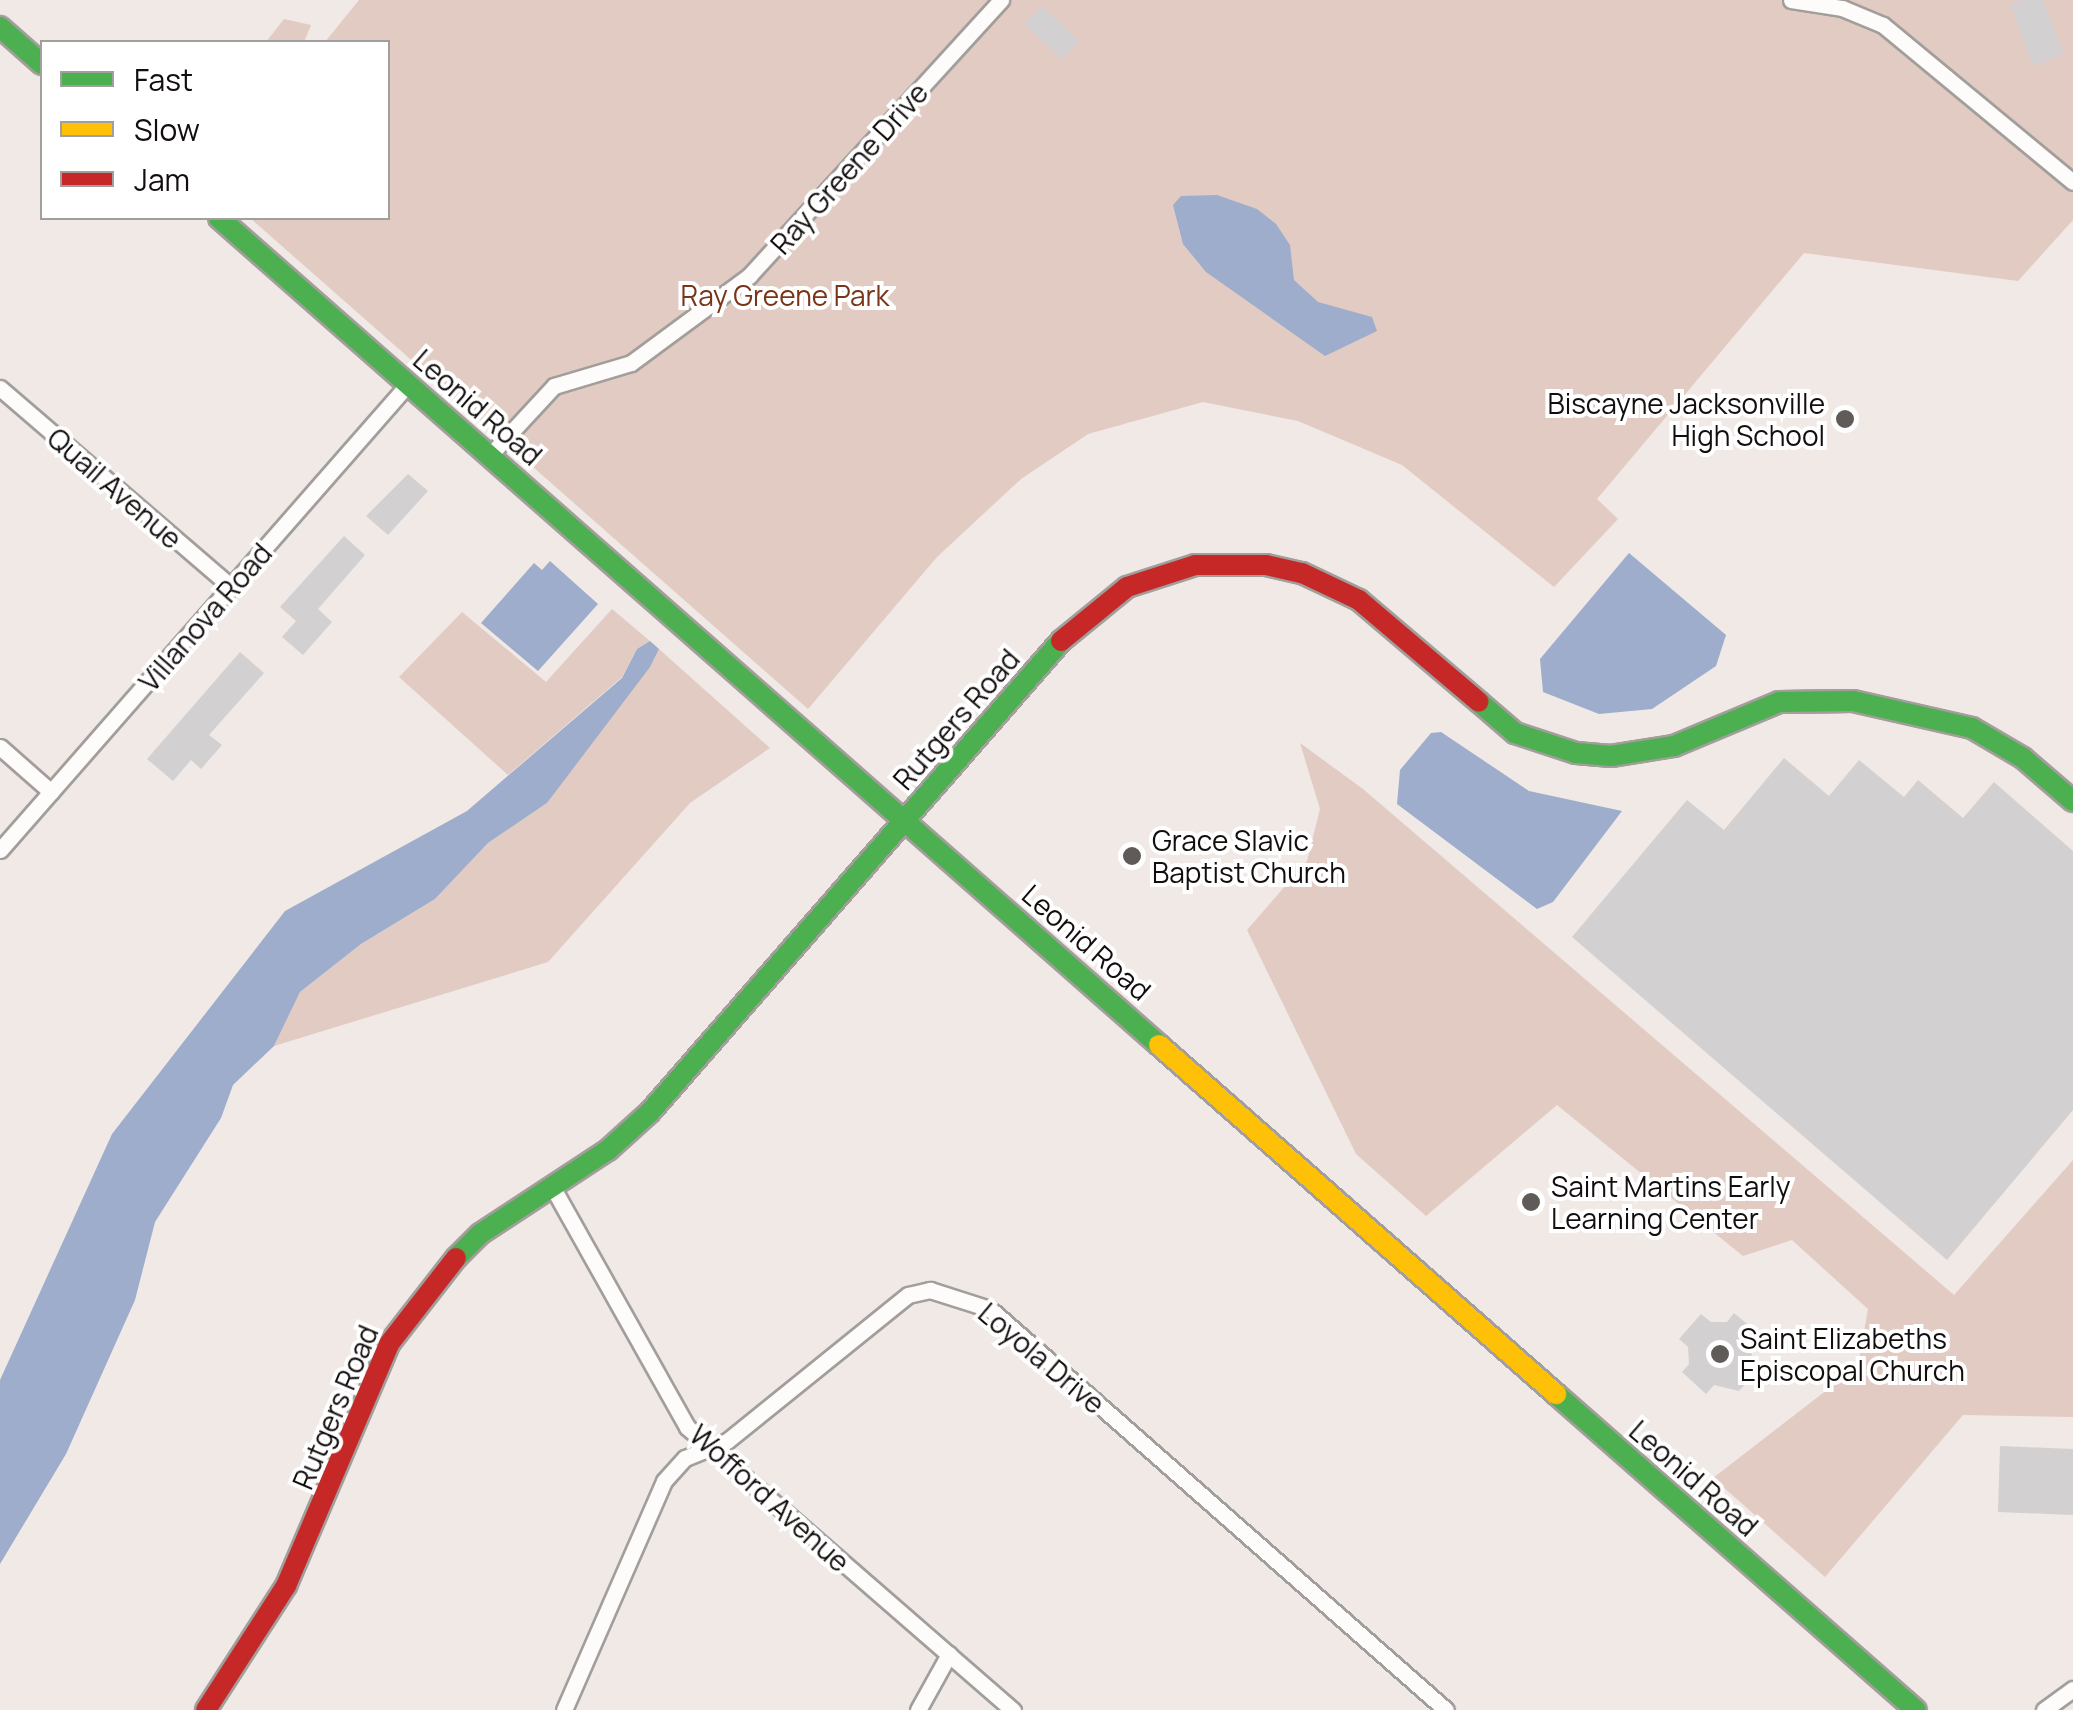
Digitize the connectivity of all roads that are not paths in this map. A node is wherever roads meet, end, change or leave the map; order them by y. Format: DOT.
graph roads {
  1 [pos="1002,0"];
  2 [pos="1792,0"];
  3 [pos="0,28"];
  4 [pos="40,62"];
  5 [pos="2073,182"];
  6 [pos="221,220"];
  7 [pos="409,382"];
  8 [pos="0,388"];
  9 [pos="491,454"];
  10 [pos="231,587"];
  11 [pos="0,747"];
  12 [pos="51,792"];
  13 [pos="2073,801"];
  14 [pos="905,819"];
  15 [pos="0,850"];
  16 [pos="554,1188"];
  17 [pos="710,1450"];
  18 [pos="949,1654"];
  19 [pos="2073,1689"];
  20 [pos="206,1710"];
  21 [pos="564,1710"];
  22 [pos="918,1710"];
  23 [pos="1013,1710"];
  24 [pos="1446,1710"];
  25 [pos="1916,1710"];
  26 [pos="2044,1710"];
  1 -- 9 [label="street, Ray Greene Drive"];
  2 -- 5 [label="street"];
  3 -- 4 [label="street"];
  6 -- 7 [label="street, Leonid Road"];
  7 -- 9 [label="street, Leonid Road"];
  7 -- 10 [label="street, Villanova Road"];
  8 -- 10 [label="street, Quail Avenue"];
  9 -- 14 [label="street, Leonid Road"];
  10 -- 12 [label="street, Villanova Road"];
  11 -- 12 [label="street"];
  12 -- 15 [label="street, Villanova Road"];
  13 -- 14 [label="street, Rutgers Road"];
  14 -- 16 [label="street, Rutgers Road"];
  14 -- 25 [label="street, Leonid Road"];
  16 -- 17 [label="street, Wofford Avenue"];
  16 -- 20 [label="street, Rutgers Road"];
  17 -- 18 [label="street, Wofford Avenue"];
  17 -- 21 [label="street, Loyola Drive"];
  17 -- 24 [label="street, Loyola Drive"];
  18 -- 22 [label="street"];
  18 -- 23 [label="street, Wofford Avenue"];
  19 -- 26 [label="street"];
}
